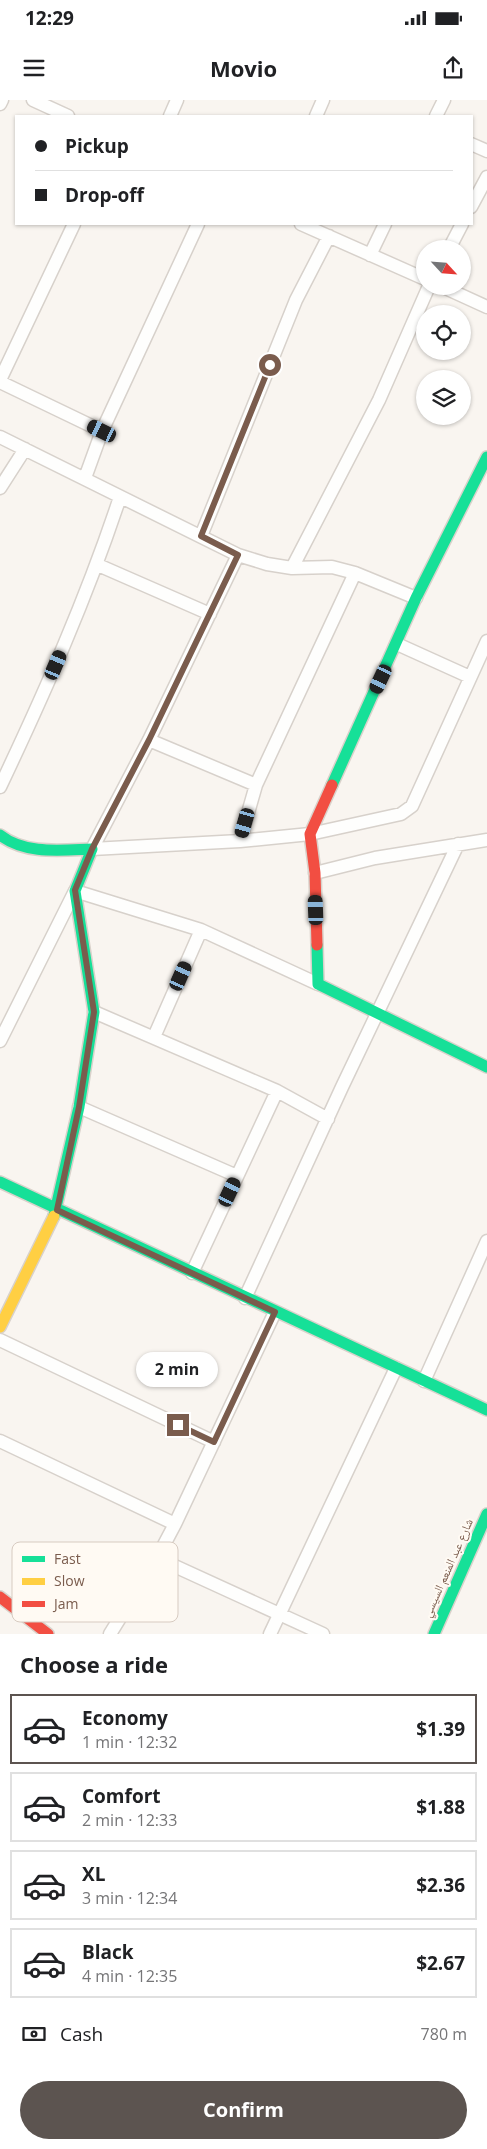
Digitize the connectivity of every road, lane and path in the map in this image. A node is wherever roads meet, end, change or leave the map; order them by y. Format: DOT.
graph roads {
  1 [pos="2,100"];
  2 [pos="33,100"];
  3 [pos="177,100"];
  4 [pos="323,100"];
  5 [pos="444,100"];
  6 [pos="0,104"];
  7 [pos="50,104"];
  8 [pos="66,115"];
  9 [pos="170,115"];
  10 [pos="316,115"];
  11 [pos="436,115"];
  12 [pos="473,145"];
  13 [pos="487,152"];
  14 [pos="487,177"];
  15 [pos="473,203"];
  16 [pos="73,225"];
  17 [pos="198,225"];
  18 [pos="304,225"];
  19 [pos="385,225"];
  20 [pos="461,225"];
  21 [pos="330,236"];
  22 [pos="454,240"];
  23 [pos="370,255"];
  24 [pos="416,275"];
  25 [pos="425,295"];
  26 [pos="461,295"];
  27 [pos="487,307"];
  28 [pos="5,358"];
  29 [pos="0,381"];
  30 [pos="102,431"];
  31 [pos="0,437"];
  32 [pos="25,449"];
  33 [pos="487,457"];
  34 [pos="85,478"];
  35 [pos="0,488"];
  36 [pos="120,497"];
  37 [pos="201,536"];
  38 [pos="238,555"];
  39 [pos="98,565"];
  40 [pos="292,568"];
  41 [pos="355,573"];
  42 [pos="416,598"];
  43 [pos="210,614"];
  44 [pos="487,641"];
  45 [pos="397,644"];
  46 [pos="470,677"];
  47 [pos="149,740"];
  48 [pos="256,785"];
  49 [pos="0,787"];
  50 [pos="310,834"];
  51 [pos="0,835"];
  52 [pos="487,840"];
  53 [pos="240,841"];
  54 [pos="458,844"];
  55 [pos="92,849"];
  56 [pos="315,873"];
  57 [pos="75,890"];
  58 [pos="201,930"];
  59 [pos="318,984"];
  60 [pos="94,1012"];
  61 [pos="379,1013"];
  62 [pos="154,1037"];
  63 [pos="0,1041"];
  64 [pos="487,1067"];
  65 [pos="277,1091"];
  66 [pos="79,1107"];
  67 [pos="328,1119"];
  68 [pos="237,1176"];
  69 [pos="0,1182"];
  70 [pos="57,1210"];
  71 [pos="487,1241"];
  72 [pos="192,1273"];
  73 [pos="245,1298"];
  74 [pos="275,1312"];
  75 [pos="0,1327"];
  76 [pos="0,1340"];
  77 [pos="396,1368"];
  78 [pos="424,1381"];
  79 [pos="487,1410"];
  80 [pos="0,1441"];
  81 [pos="214,1442"];
  82 [pos="487,1514"];
  83 [pos="175,1524"];
  84 [pos="165,1542"];
  85 [pos="178,1568"];
  86 [pos="0,1597"];
  87 [pos="12,1607"];
  88 [pos="280,1614"];
  89 [pos="30,1622"];
  90 [pos="117,1622"];
  91 [pos="43,1633"];
  92 [pos="110,1634"];
  93 [pos="270,1634"];
  94 [pos="323,1634"];
  95 [pos="434,1634"];
  1 -- 6 [label="street"];
  2 -- 7 [label="street"];
  3 -- 9 [label="street"];
  4 -- 10 [label="street"];
  5 -- 11 [label="street"];
  7 -- 8 [label="street"];
  12 -- 13 [label="street"];
  14 -- 15 [label="street"];
  16 -- 28 [label="street"];
  17 -- 30 [label="street"];
  18 -- 21 [label="street"];
  19 -- 23 [label="street"];
  20 -- 22 [label="street"];
  21 -- 23 [label="street"];
  21 -- 37 [label="street"];
  23 -- 24 [label="street"];
  25 -- 40 [label="street"];
  26 -- 27 [label="street"];
  28 -- 29 [label="street"];
  29 -- 30 [label="street"];
  30 -- 34 [label="street"];
  31 -- 32 [label="street"];
  32 -- 34 [label="street"];
  32 -- 35 [label="street"];
  33 -- 42 [label="street"];
  34 -- 36 [label="street"];
  36 -- 37 [label="street"];
  36 -- 39 [label="street"];
  37 -- 38 [label="street"];
  38 -- 40 [label="street"];
  38 -- 43 [label="street"];
  39 -- 43 [label="street"];
  39 -- 49 [label="street"];
  40 -- 41 [label="street"];
  41 -- 42 [label="street"];
  41 -- 48 [label="street"];
  42 -- 45 [label="street"];
  43 -- 47 [label="street"];
  44 -- 46 [label="street"];
  45 -- 46 [label="street"];
  45 -- 50 [label="street"];
  46 -- 50 [label="street"];
  47 -- 48 [label="street"];
  47 -- 55 [label="street"];
  48 -- 53 [label="street"];
  50 -- 53 [label="street"];
  50 -- 56 [label="street"];
  51 -- 55 [label="street"];
  52 -- 54 [label="street"];
  53 -- 55 [label="street"];
  54 -- 56 [label="street"];
  54 -- 61 [label="street"];
  55 -- 57 [label="street"];
  56 -- 59 [label="street"];
  57 -- 58 [label="street"];
  57 -- 60 [label="street"];
  57 -- 63 [label="street"];
  58 -- 59 [label="street"];
  58 -- 62 [label="street"];
  59 -- 61 [label="street"];
  60 -- 62 [label="street"];
  60 -- 66 [label="street"];
  61 -- 64 [label="street"];
  61 -- 67 [label="street"];
  62 -- 65 [label="street"];
  65 -- 67 [label="street"];
  65 -- 68 [label="street"];
  66 -- 68 [label="street"];
  66 -- 70 [label="street"];
  67 -- 73 [label="street"];
  68 -- 72 [label="street"];
  69 -- 70 [label="street"];
  70 -- 72 [label="street"];
  70 -- 75 [label="street"];
  71 -- 78 [label="street"];
  72 -- 73 [label="street"];
  73 -- 74 [label="street"];
  74 -- 77 [label="street"];
  74 -- 81 [label="street"];
  76 -- 81 [label="street"];
  77 -- 78 [label="street"];
  77 -- 88 [label="street"];
  78 -- 79 [label="street"];
  80 -- 83 [label="street"];
  81 -- 83 [label="street"];
  82 -- 95 [label="street, شارع عبد المنعم السيسي"];
  83 -- 84 [label="street"];
  85 -- 88 [label="street"];
  86 -- 87 [label="street"];
  88 -- 93 [label="street"];
  88 -- 94 [label="street"];
  89 -- 91 [label="street"];
  90 -- 92 [label="street"];
}
